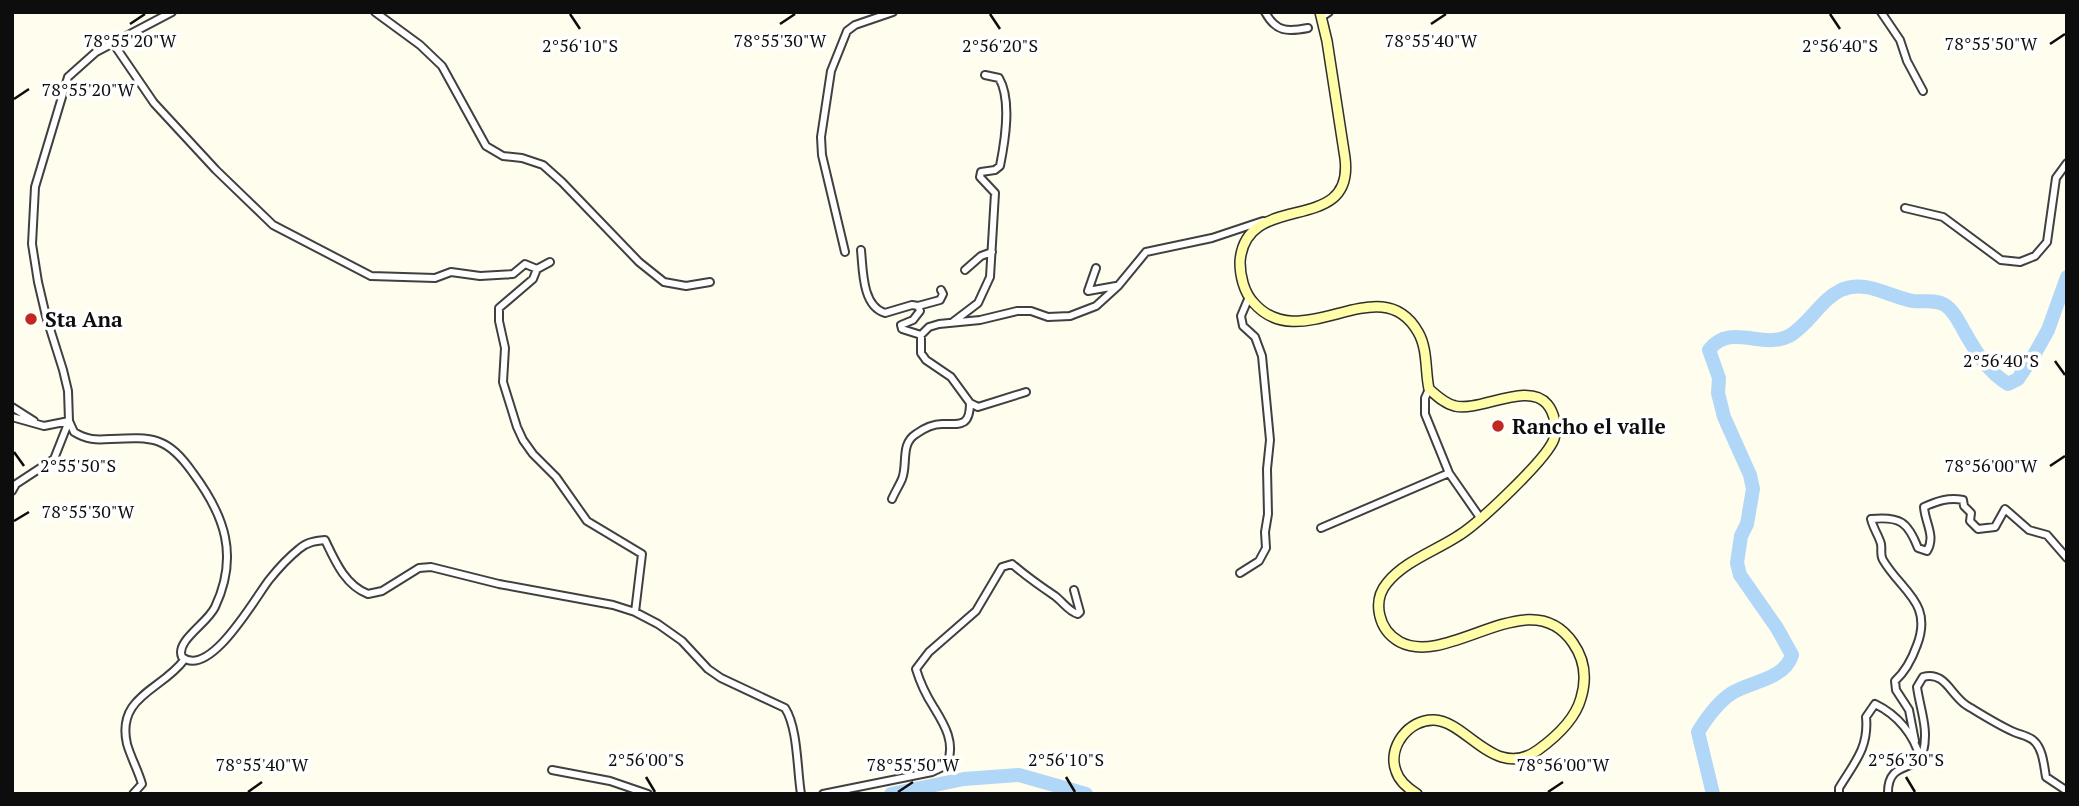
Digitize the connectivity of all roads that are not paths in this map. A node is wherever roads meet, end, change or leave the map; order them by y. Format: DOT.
graph roads {
  1 [pos="172,12"];
  2 [pos="375,12"];
  3 [pos="893,12"];
  4 [pos="1265,12"];
  5 [pos="1881,12"];
  6 [pos="1324,13"];
  7 [pos="1308,28"];
  8 [pos="113,43"];
  9 [pos="985,75"];
  10 [pos="1923,91"];
  11 [pos="2067,163"];
  12 [pos="1905,208"];
  13 [pos="1272,218"];
  14 [pos="861,250"];
  15 [pos="992,251"];
  16 [pos="845,252"];
  17 [pos="550,262"];
  18 [pos="1096,268"];
  19 [pos="537,269"];
  20 [pos="965,270"];
  21 [pos="710,282"];
  22 [pos="1118,286"];
  23 [pos="942,290"];
  24 [pos="1249,297"];
  25 [pos="918,306"];
  26 [pos="951,323"];
  27 [pos="921,335"];
  28 [pos="1429,389"];
  29 [pos="1026,392"];
  30 [pos="970,403"];
  31 [pos="12,407"];
  32 [pos="12,417"];
  33 [pos="69,421"];
  34 [pos="37,425"];
  35 [pos="1449,474"];
  36 [pos="12,491"];
  37 [pos="892,499"];
  38 [pos="1481,519"];
  39 [pos="1321,528"];
  40 [pos="2067,558"];
  41 [pos="1240,573"];
  42 [pos="1074,590"];
  43 [pos="635,612"];
  44 [pos="184,660"];
  45 [pos="1915,741"];
  46 [pos="1920,759"];
  47 [pos="552,770"];
  48 [pos="2067,791"];
  49 [pos="133,794"];
  50 [pos="648,794"];
  51 [pos="801,794"];
  52 [pos="823,794"];
  53 [pos="1417,794"];
  54 [pos="1839,794"];
  55 [pos="1888,794"];
  1 -- 8 [label="street"];
  2 -- 21 [label="street"];
  3 -- 16 [label="street"];
  4 -- 7 [label="street"];
  5 -- 10 [label="street"];
  6 -- 13 [label="main road"];
  8 -- 19 [label="street"];
  8 -- 33 [label="street"];
  9 -- 15 [label="street"];
  11 -- 12 [label="street"];
  13 -- 22 [label="street"];
  13 -- 24 [label="main road"];
  14 -- 25 [label="street"];
  15 -- 20 [label="street"];
  15 -- 26 [label="street"];
  17 -- 19 [label="street"];
  18 -- 22 [label="street"];
  19 -- 43 [label="street"];
  22 -- 26 [label="street"];
  23 -- 25 [label="street"];
  24 -- 28 [label="main road"];
  24 -- 41 [label="street"];
  25 -- 27 [label="street"];
  26 -- 27 [label="street"];
  27 -- 30 [label="street"];
  28 -- 35 [label="street"];
  28 -- 38 [label="main road"];
  29 -- 30 [label="street"];
  30 -- 37 [label="street"];
  31 -- 34 [label="street"];
  32 -- 34 [label="street"];
  33 -- 34 [label="street"];
  33 -- 36 [label="street"];
  33 -- 44 [label="street"];
  35 -- 38 [label="street"];
  35 -- 39 [label="street"];
  38 -- 53 [label="main road"];
  40 -- 45 [label="street"];
  42 -- 52 [label="street"];
  43 -- 44 [label="street"];
  43 -- 51 [label="street"];
  44 -- 49 [label="street"];
  45 -- 46 [label="street"];
  45 -- 54 [label="street"];
  46 -- 48 [label="street"];
  46 -- 55 [label="street"];
  47 -- 50 [label="street"];
}
